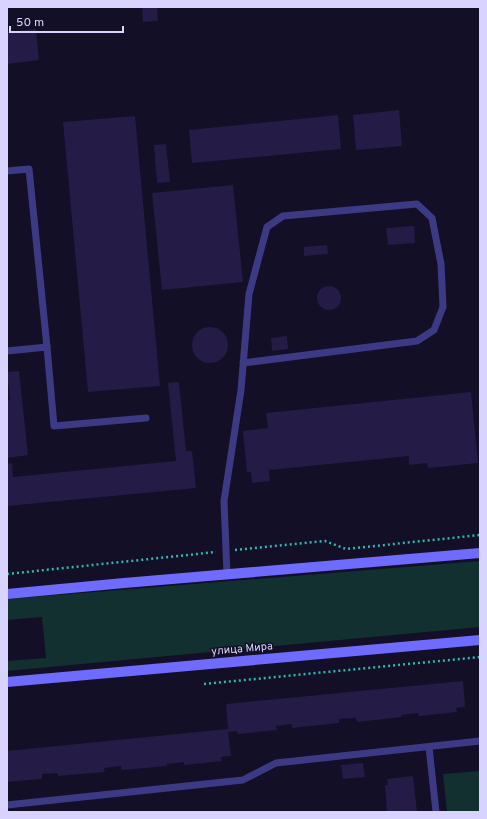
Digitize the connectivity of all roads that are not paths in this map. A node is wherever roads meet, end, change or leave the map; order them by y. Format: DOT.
graph roads {
  1 [pos="7,172"];
  2 [pos="47,347"];
  3 [pos="7,351"];
  4 [pos="243,363"];
  5 [pos="146,418"];
  6 [pos="480,553"];
  7 [pos="227,574"];
  8 [pos="7,594"];
  9 [pos="480,640"];
  10 [pos="7,682"];
  11 [pos="480,741"];
  12 [pos="429,747"];
  13 [pos="7,804"];
  14 [pos="436,812"];
  1 -- 2 [label="lane"];
  2 -- 3 [label="lane"];
  2 -- 5 [label="lane"];
  4 -- 4 [label="lane"];
  4 -- 7 [label="lane"];
  6 -- 7 [label="main road"];
  7 -- 8 [label="main road"];
  9 -- 10 [label="main road, улица Мира"];
  11 -- 12 [label="lane"];
  12 -- 13 [label="lane"];
  12 -- 14 [label="lane"];
}
